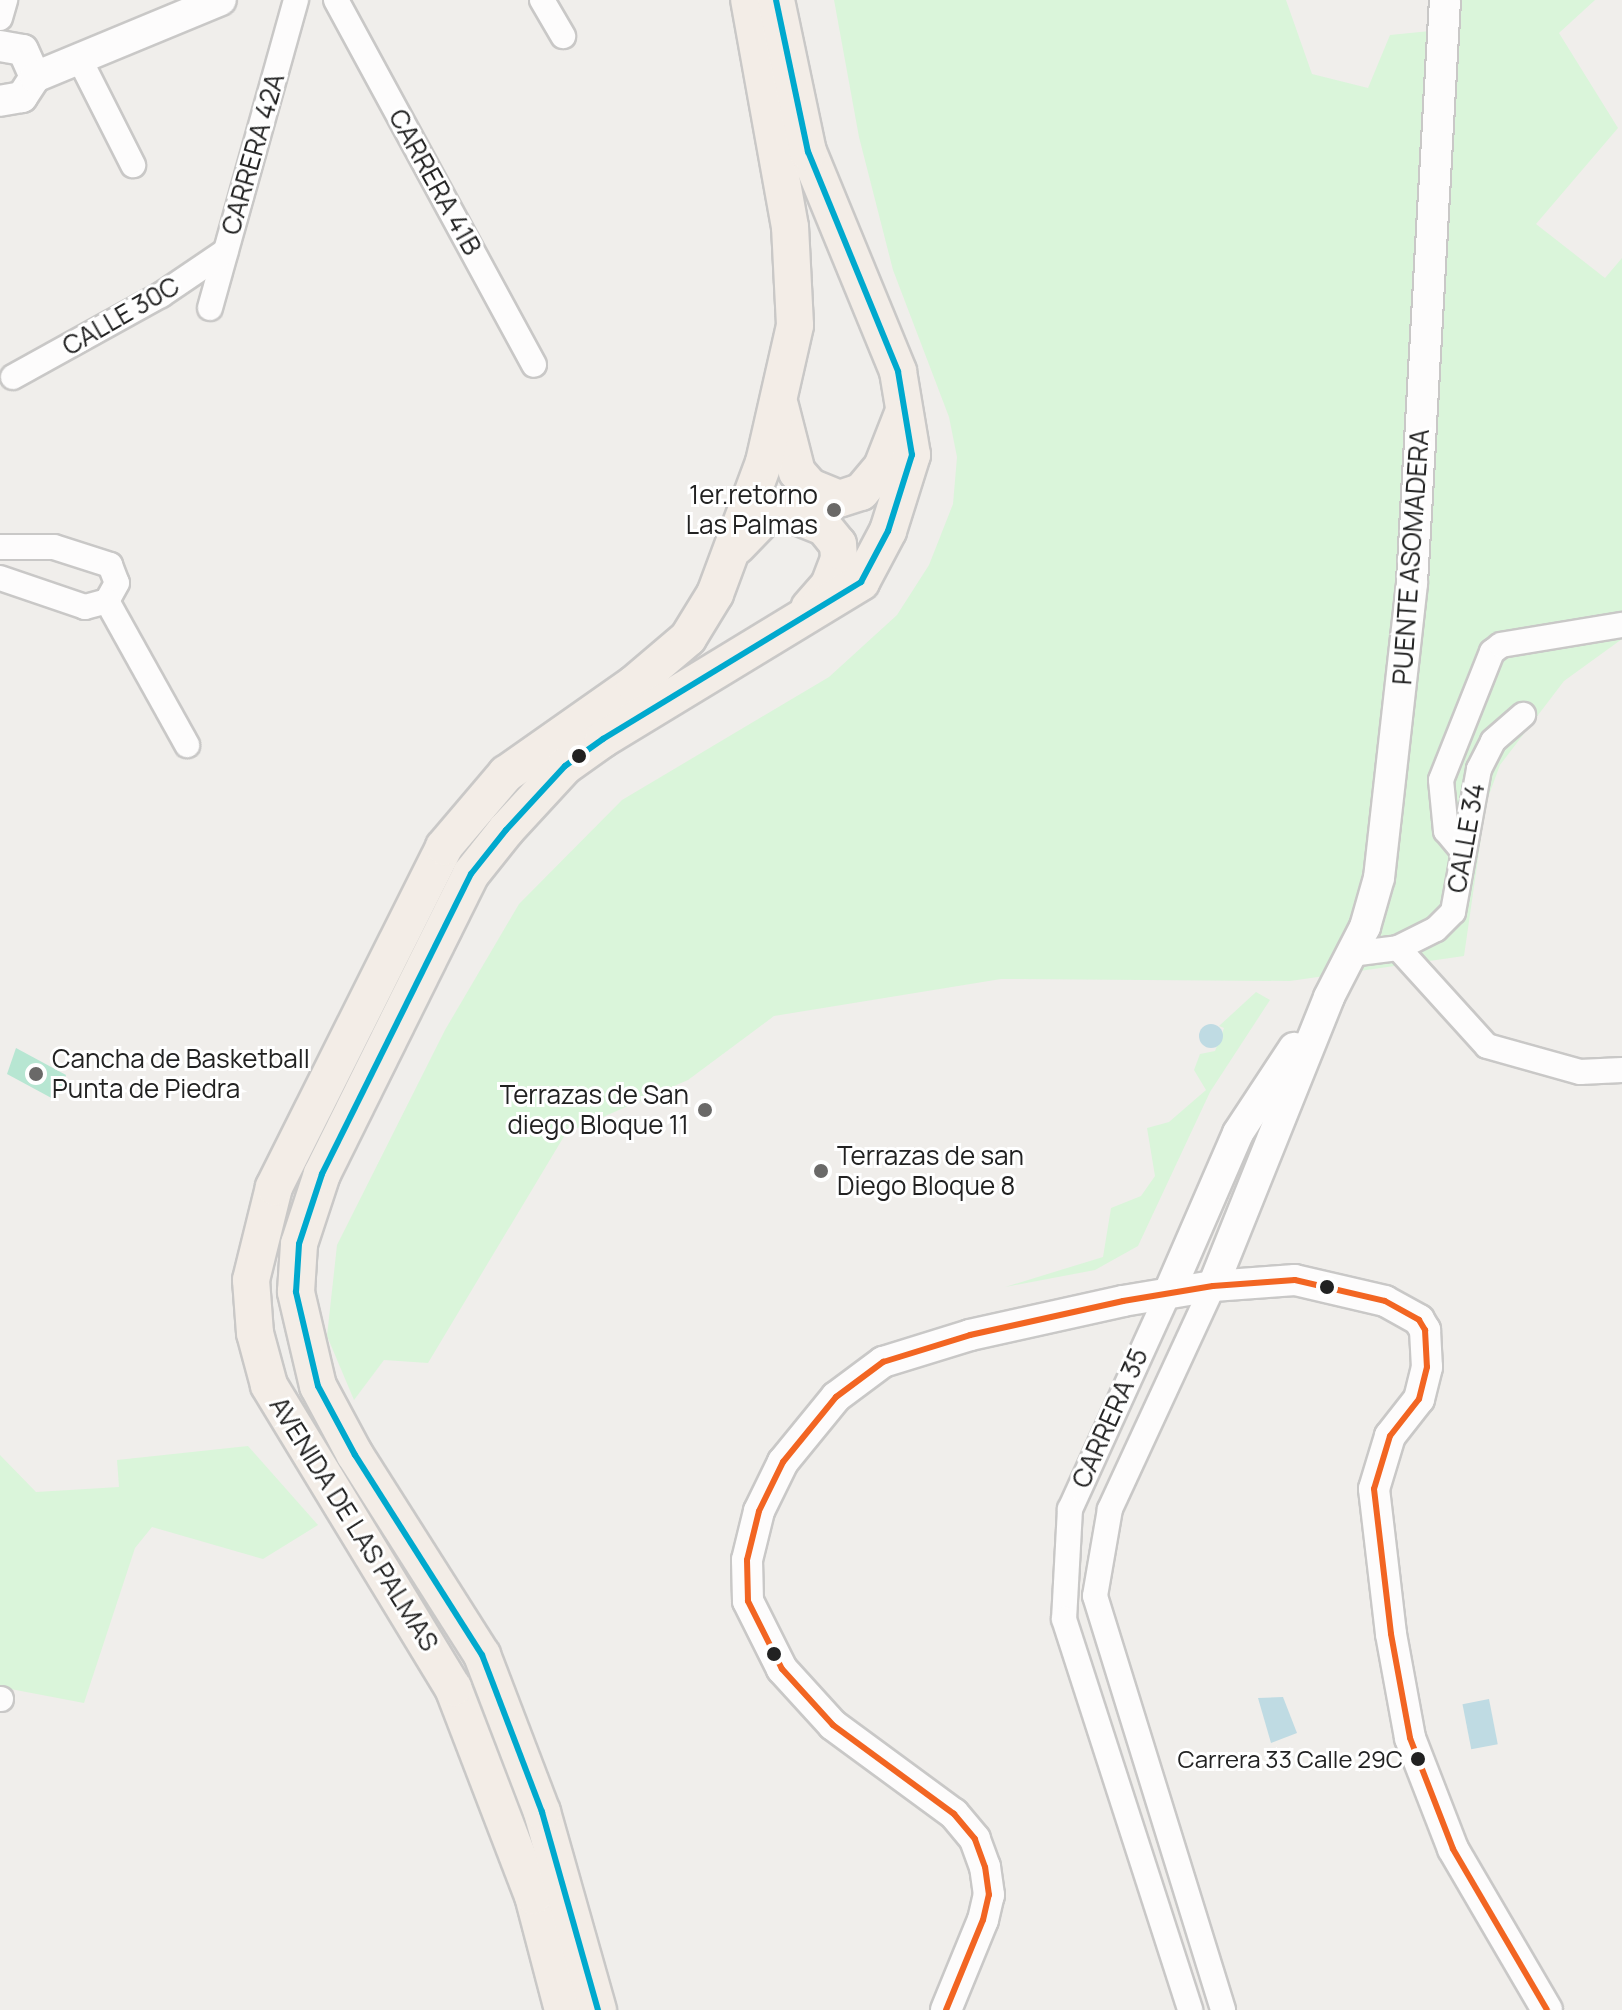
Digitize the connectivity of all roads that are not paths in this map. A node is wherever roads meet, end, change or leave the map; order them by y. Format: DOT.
graph roads {
  1 [pos="5,0"];
  2 [pos="221,0"];
  3 [pos="296,0"];
  4 [pos="336,0"];
  5 [pos="542,0"];
  6 [pos="749,0"];
  7 [pos="776,0"];
  8 [pos="1445,0"];
  9 [pos="0,18"];
  10 [pos="563,36"];
  11 [pos="0,46"];
  12 [pos="78,61"];
  13 [pos="33,68"];
  14 [pos="0,101"];
  15 [pos="133,165"];
  16 [pos="226,251"];
  17 [pos="210,308"];
  18 [pos="534,365"];
  19 [pos="13,377"];
  20 [pos="780,404"];
  21 [pos="905,409"];
  22 [pos="0,547"];
  23 [pos="730,556"];
  24 [pos="0,578"];
  25 [pos="107,601"];
  26 [pos="797,621"];
  27 [pos="1622,625"];
  28 [pos="1523,715"];
  29 [pos="187,745"];
  30 [pos="1463,851"];
  31 [pos="1365,927"];
  32 [pos="1398,948"];
  33 [pos="1351,954"];
  34 [pos="1329,997"];
  35 [pos="1622,1070"];
  36 [pos="1213,1286"];
  37 [pos="1169,1292"];
  38 [pos="1123,1389"];
  39 [pos="1162,1398"];
  40 [pos="544,1817"];
  41 [pos="563,2010"];
  42 [pos="598,2010"];
  43 [pos="622,2010"];
  44 [pos="946,2010"];
  45 [pos="1190,2010"];
  46 [pos="1223,2010"];
  47 [pos="1547,2010"];
  1 -- 9 [label="street"];
  2 -- 12 [label="street"];
  3 -- 16 [label="street, CARRERA 42A"];
  4 -- 18 [label="street, CARRERA 41B"];
  5 -- 10 [label="street"];
  6 -- 20 [label="main road, AVENIDA DE LAS PALMAS"];
  7 -- 21 [label="main road, AVENIDA DE LAS PALMAS"];
  8 -- 31 [label="street, PUENTE ASOMADERA"];
  11 -- 13 [label="street"];
  12 -- 13 [label="street"];
  12 -- 15 [label="street"];
  13 -- 14 [label="street"];
  16 -- 17 [label="street, CARRERA 42A"];
  16 -- 19 [label="street, CALLE 30C"];
  20 -- 21 [label="main road"];
  20 -- 23 [label="main road, AVENIDA DE LAS PALMAS"];
  21 -- 26 [label="main road, AVENIDA DE LAS PALMAS"];
  22 -- 25 [label="street"];
  23 -- 26 [label="main road"];
  23 -- 41 [label="main road, AVENIDA DE LAS PALMAS"];
  24 -- 25 [label="street"];
  25 -- 29 [label="street"];
  26 -- 40 [label="main road, AVENIDA DE LAS PALMAS"];
  27 -- 30 [label="street"];
  28 -- 30 [label="street, CALLE 34"];
  30 -- 32 [label="street, CALLE 34"];
  31 -- 33 [label="street, CARRERA 35"];
  32 -- 33 [label="street, CALLE 34"];
  32 -- 35 [label="street"];
  33 -- 34 [label="street, CARRERA 35"];
  34 -- 36 [label="street, CARRERA 35"];
  34 -- 37 [label="street, CARRERA 35"];
  36 -- 37 [label="street"];
  36 -- 39 [label="street, CARRERA 35"];
  36 -- 47 [label="street"];
  37 -- 38 [label="street, CARRERA 35"];
  37 -- 44 [label="street"];
  38 -- 39 [label="street"];
  38 -- 45 [label="street, CARRERA 35"];
  39 -- 46 [label="street, CARRERA 35"];
  40 -- 42 [label="main road, AVENIDA DE LAS PALMAS"];
  40 -- 43 [label="main road"];
}
